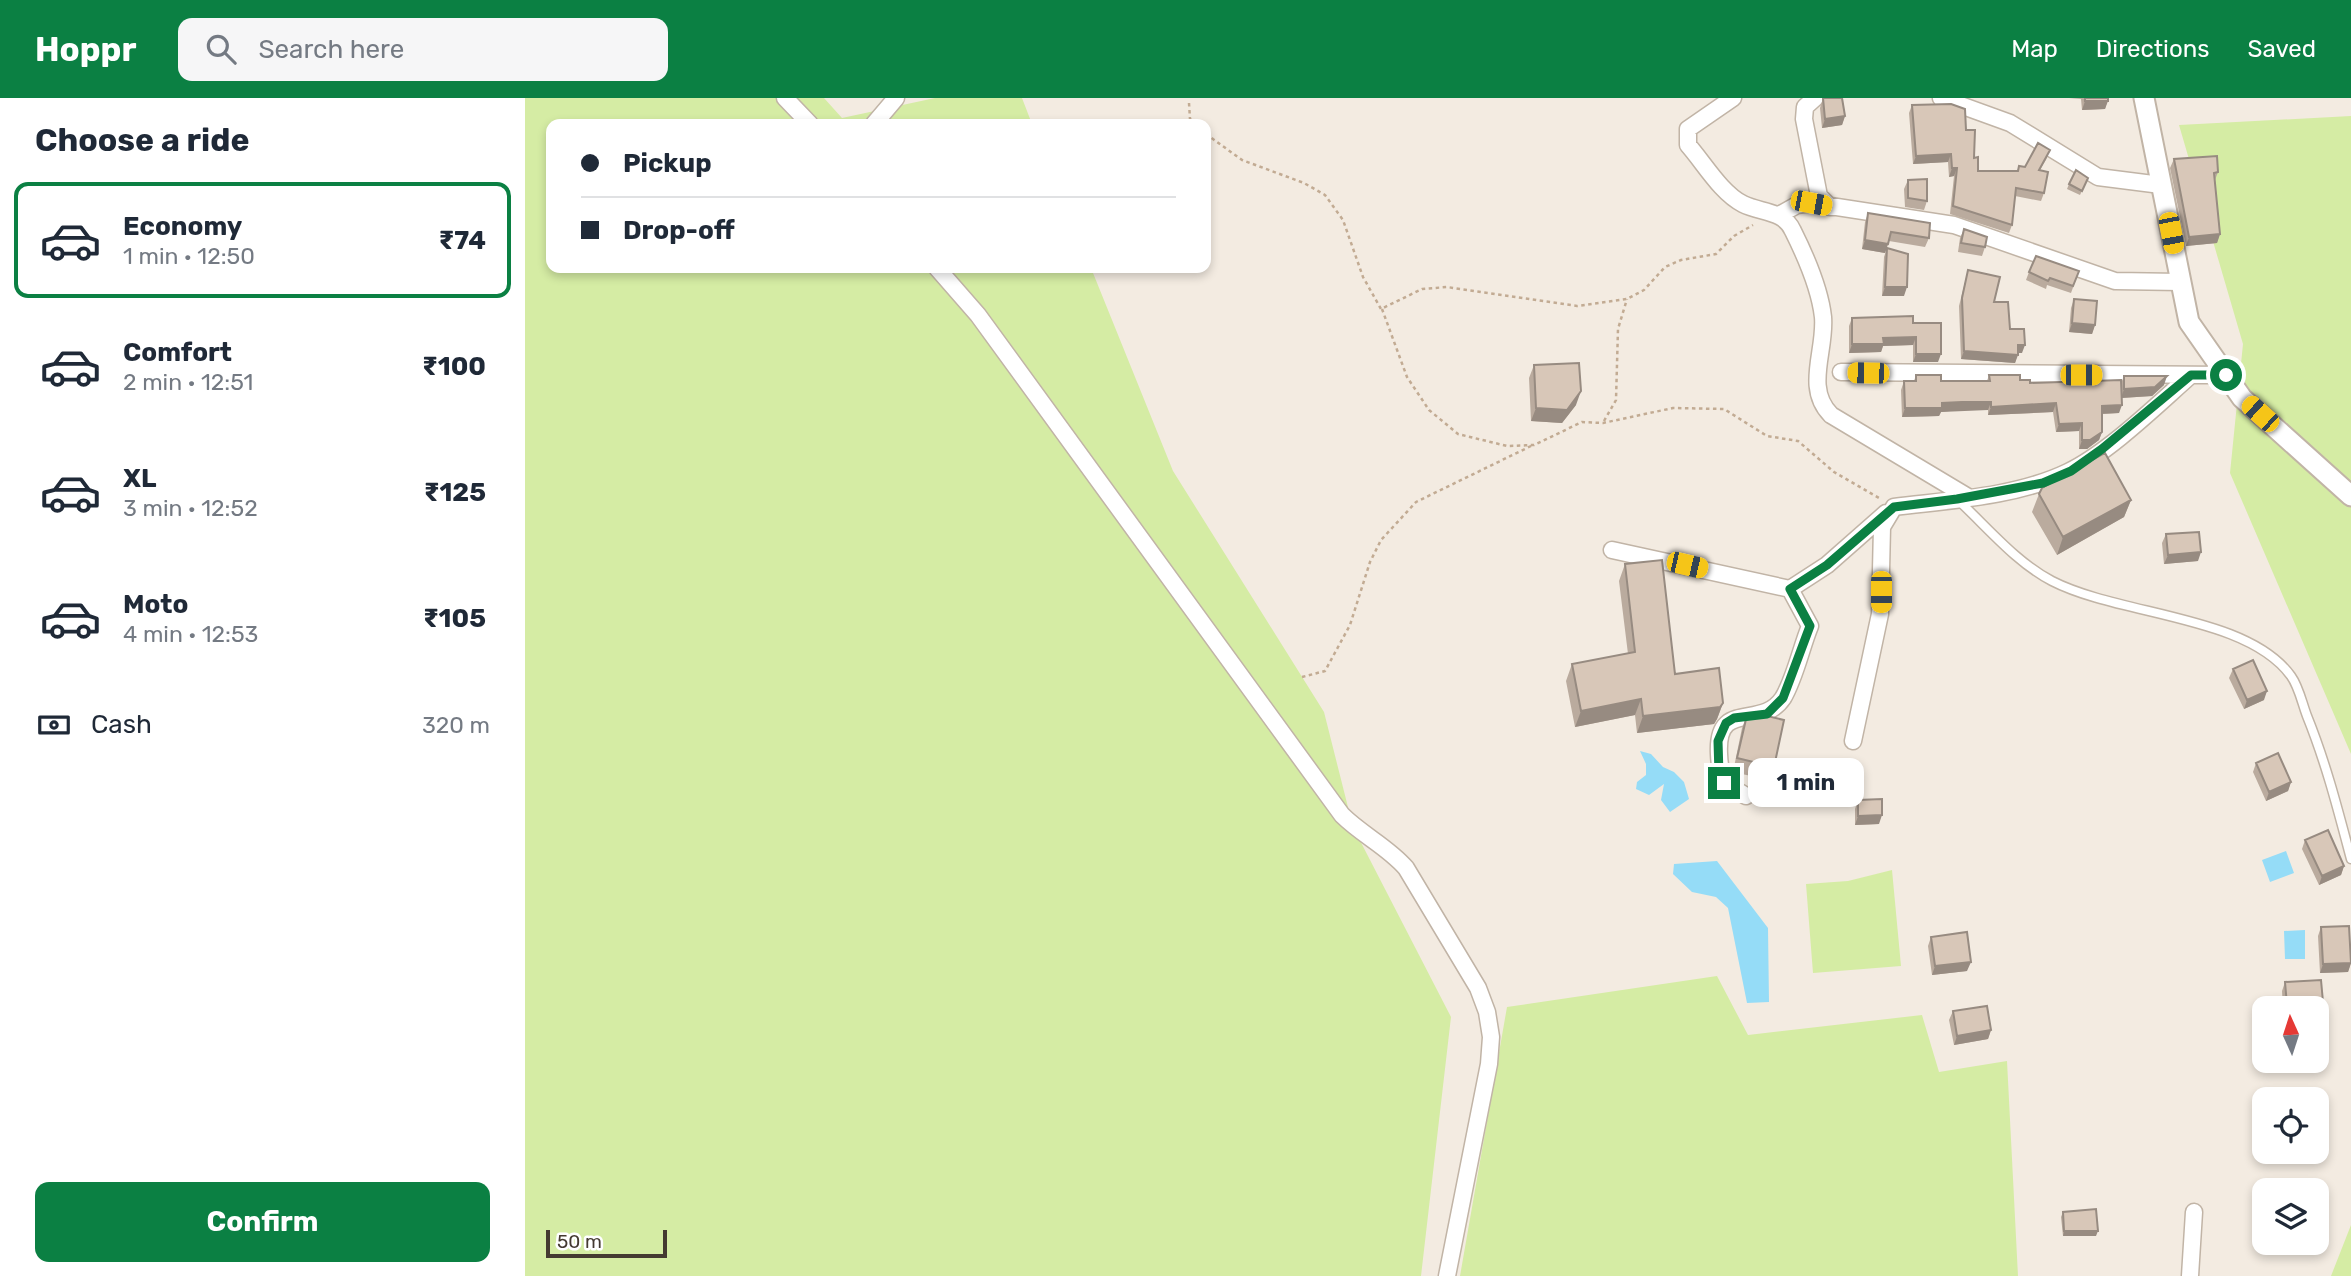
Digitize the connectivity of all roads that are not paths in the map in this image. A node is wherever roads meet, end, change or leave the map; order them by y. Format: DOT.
graph roads {
  1 [pos="785,98"];
  2 [pos="896,98"];
  3 [pos="1733,98"];
  4 [pos="1815,98"];
  5 [pos="1941,98"];
  6 [pos="2144,98"];
  7 [pos="805,119"];
  8 [pos="878,119"];
  9 [pos="2161,184"];
  10 [pos="1830,207"];
  11 [pos="1779,215"];
  12 [pos="941,273"];
  13 [pos="2181,282"];
  14 [pos="1841,372"];
  15 [pos="2191,375"];
  16 [pos="2226,375"];
  17 [pos="2351,496"];
  18 [pos="1962,498"];
  19 [pos="1894,507"];
  20 [pos="1612,550"];
  21 [pos="1790,589"];
  22 [pos="1853,741"];
  23 [pos="1745,796"];
  24 [pos="2351,859"];
  25 [pos="2194,1212"];
  26 [pos="1447,1276"];
  27 [pos="2190,1276"];
  1 -- 7 [label="street"];
  2 -- 8 [label="street"];
  3 -- 11 [label="street"];
  4 -- 10 [label="street"];
  5 -- 9 [label="street"];
  6 -- 9 [label="street"];
  9 -- 13 [label="street"];
  10 -- 11 [label="street"];
  10 -- 13 [label="street"];
  11 -- 18 [label="street"];
  12 -- 26 [label="street"];
  13 -- 16 [label="street"];
  14 -- 15 [label="street"];
  15 -- 16 [label="street"];
  15 -- 18 [label="street"];
  16 -- 17 [label="street"];
  18 -- 19 [label="street"];
  18 -- 24 [label="lane"];
  19 -- 21 [label="street"];
  19 -- 22 [label="street"];
  20 -- 21 [label="street"];
  21 -- 23 [label="street"];
  25 -- 27 [label="street"];
}
